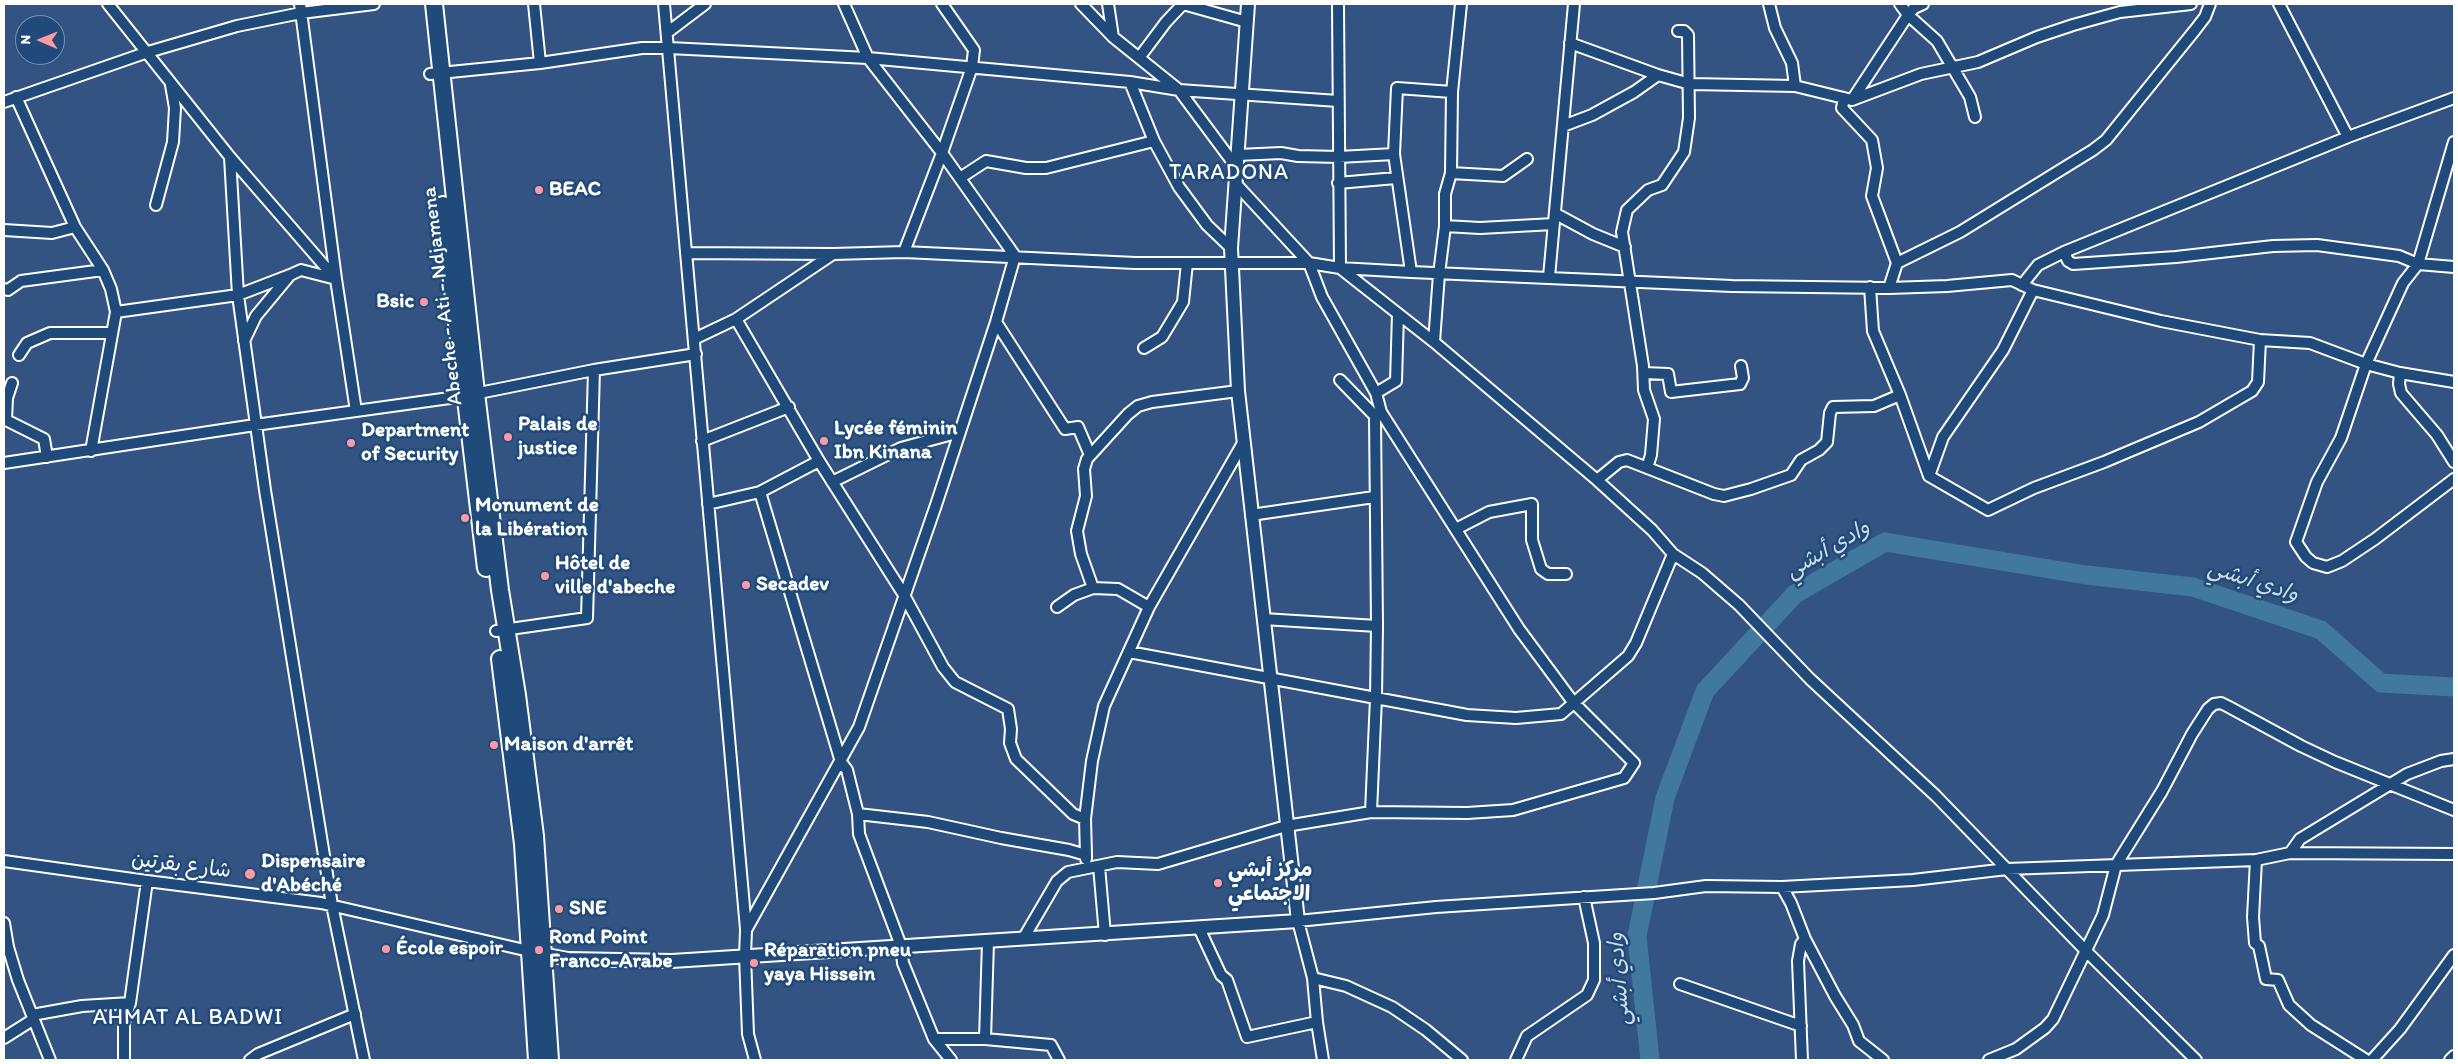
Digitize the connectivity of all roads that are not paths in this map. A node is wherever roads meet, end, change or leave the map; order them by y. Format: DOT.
graph roads {
  1 [pos="108,4"];
  2 [pos="374,4"];
  3 [pos="423,4"];
  4 [pos="434,4"];
  5 [pos="534,4"];
  6 [pos="664,4"];
  7 [pos="705,4"];
  8 [pos="844,4"];
  9 [pos="942,4"];
  10 [pos="1081,4"];
  11 [pos="1108,4"];
  12 [pos="1248,4"];
  13 [pos="1338,4"];
  14 [pos="1461,4"];
  15 [pos="1574,4"];
  16 [pos="1769,4"];
  17 [pos="1900,4"];
  18 [pos="1923,4"];
  19 [pos="2190,4"];
  20 [pos="2210,4"];
  21 [pos="2279,4"];
  22 [pos="301,8"];
  23 [pos="1908,15"];
  24 [pos="1247,22"];
  25 [pos="1678,30"];
  26 [pos="668,32"];
  27 [pos="1113,37"];
  28 [pos="1570,43"];
  29 [pos="669,48"];
  30 [pos="148,52"];
  31 [pos="868,58"];
  32 [pos="1139,58"];
  33 [pos="540,62"];
  34 [pos="1952,66"];
  35 [pos="972,67"];
  36 [pos="435,74"];
  37 [pos="1658,75"];
  38 [pos="170,81"];
  39 [pos="1130,82"];
  40 [pos="1690,84"];
  41 [pos="1795,86"];
  42 [pos="1180,90"];
  43 [pos="1452,92"];
  44 [pos="1241,96"];
  45 [pos="16,97"];
  46 [pos="2454,98"];
  47 [pos="1848,99"];
  48 [pos="1338,101"];
  49 [pos="4,102"];
  50 [pos="1975,117"];
  51 [pos="1563,126"];
  52 [pos="2348,137"];
  53 [pos="1154,141"];
  54 [pos="2454,142"];
  55 [pos="942,154"];
  56 [pos="1394,154"];
  57 [pos="230,157"];
  58 [pos="1339,157"];
  59 [pos="1527,159"];
  60 [pos="1237,162"];
  61 [pos="1451,173"];
  62 [pos="960,178"];
  63 [pos="1396,178"];
  64 [pos="1338,183"];
  65 [pos="1236,184"];
  66 [pos="156,205"];
  67 [pos="1555,219"];
  68 [pos="1445,226"];
  69 [pos="75,227"];
  70 [pos="4,230"];
  71 [pos="1625,247"];
  72 [pos="1232,248"];
  73 [pos="904,252"];
  74 [pos="2064,252"];
  75 [pos="686,253"];
  76 [pos="833,254"];
  77 [pos="1015,256"];
  78 [pos="1187,262"];
  79 [pos="1232,263"];
  80 [pos="1309,263"];
  81 [pos="1897,263"];
  82 [pos="2418,264"];
  83 [pos="2454,267"];
  84 [pos="1340,268"];
  85 [pos="103,270"];
  86 [pos="1410,272"];
  87 [pos="1439,274"];
  88 [pos="290,275"];
  89 [pos="1549,277"];
  90 [pos="336,279"];
  91 [pos="1632,282"];
  92 [pos="2022,284"];
  93 [pos="1870,287"];
  94 [pos="1889,288"];
  95 [pos="4,289"];
  96 [pos="2033,290"];
  97 [pos="238,295"];
  98 [pos="116,312"];
  99 [pos="1398,314"];
  100 [pos="736,319"];
  101 [pos="996,322"];
  102 [pos="111,333"];
  103 [pos="694,339"];
  104 [pos="2260,340"];
  105 [pos="244,341"];
  106 [pos="1434,342"];
  107 [pos="1144,348"];
  108 [pos="19,354"];
  109 [pos="696,354"];
  110 [pos="2366,364"];
  111 [pos="1741,366"];
  112 [pos="594,370"];
  113 [pos="1644,373"];
  114 [pos="2400,373"];
  115 [pos="1340,380"];
  116 [pos="2454,382"];
  117 [pos="12,383"];
  118 [pos="1238,391"];
  119 [pos="1376,393"];
  120 [pos="470,395"];
  121 [pos="1900,395"];
  122 [pos="790,407"];
  123 [pos="356,411"];
  124 [pos="1378,414"];
  125 [pos="5,420"];
  126 [pos="255,425"];
  127 [pos="960,432"];
  128 [pos="702,441"];
  129 [pos="1243,443"];
  130 [pos="91,451"];
  131 [pos="1090,455"];
  132 [pos="47,457"];
  133 [pos="819,462"];
  134 [pos="2454,462"];
  135 [pos="4,463"];
  136 [pos="1647,468"];
  137 [pos="1929,476"];
  138 [pos="2454,479"];
  139 [pos="1597,480"];
  140 [pos="832,482"];
  141 [pos="760,492"];
  142 [pos="1374,497"];
  143 [pos="708,504"];
  144 [pos="1251,515"];
  145 [pos="1456,529"];
  146 [pos="1673,554"];
  147 [pos="1566,574"];
  148 [pos="1093,588"];
  149 [pos="904,595"];
  150 [pos="1057,607"];
  151 [pos="1148,607"];
  152 [pos="1263,619"];
  153 [pos="1377,626"];
  154 [pos="501,630"];
  155 [pos="1129,652"];
  156 [pos="1271,680"];
  157 [pos="1376,698"];
  158 [pos="1572,702"];
  159 [pos="2454,759"];
  160 [pos="842,762"];
  161 [pos="2389,785"];
  162 [pos="2454,810"];
  163 [pos="1371,812"];
  164 [pos="858,814"];
  165 [pos="1086,819"];
  166 [pos="1286,826"];
  167 [pos="2290,853"];
  168 [pos="2454,854"];
  169 [pos="1086,855"];
  170 [pos="2256,860"];
  171 [pos="4,861"];
  172 [pos="2116,865"];
  173 [pos="1099,866"];
  174 [pos="1086,868"];
  175 [pos="2007,869"];
  176 [pos="147,881"];
  177 [pos="1782,887"];
  178 [pos="1584,897"];
  179 [pos="332,905"];
  180 [pos="1298,921"];
  181 [pos="4,923"];
  182 [pos="1199,928"];
  183 [pos="746,930"];
  184 [pos="1105,935"];
  185 [pos="1805,938"];
  186 [pos="1024,939"];
  187 [pos="988,942"];
  188 [pos="901,946"];
  189 [pos="2086,951"];
  190 [pos="536,953"];
  191 [pos="2454,955"];
  192 [pos="745,956"];
  193 [pos="1313,978"];
  194 [pos="1680,984"];
  195 [pos="130,1003"];
  196 [pos="355,1014"];
  197 [pos="33,1017"];
  198 [pos="1316,1022"];
  199 [pos="1801,1026"];
  200 [pos="4,1038"];
  201 [pos="934,1039"];
  202 [pos="985,1039"];
  203 [pos="2454,1056"];
  204 [pos="50,1060"];
  205 [pos="124,1060"];
  206 [pos="250,1060"];
  207 [pos="364,1060"];
  208 [pos="537,1060"];
  209 [pos="550,1060"];
  210 [pos="755,1060"];
  211 [pos="951,1060"];
  212 [pos="1059,1060"];
  213 [pos="1323,1060"];
  214 [pos="1462,1060"];
  215 [pos="1516,1060"];
  216 [pos="1802,1060"];
  217 [pos="1883,1060"];
  218 [pos="1990,1060"];
  219 [pos="2196,1060"];
  220 [pos="2366,1060"];
  221 [pos="2372,1060"];
  222 [pos="2450,1060"];
  1 -- 30 [label="street"];
  2 -- 22 [label="street"];
  3 -- 36 [label="highway, Abeche - Ati - Ndjamena"];
  4 -- 36 [label="highway, Abeche - Ati - Ndjamena"];
  5 -- 33 [label="street"];
  6 -- 26 [label="street"];
  7 -- 26 [label="street"];
  8 -- 31 [label="street"];
  9 -- 35 [label="street"];
  10 -- 27 [label="street"];
  11 -- 27 [label="street"];
  12 -- 24 [label="street"];
  13 -- 48 [label="street"];
  14 -- 43 [label="street"];
  15 -- 28 [label="street"];
  16 -- 41 [label="street"];
  17 -- 23 [label="street"];
  18 -- 23 [label="street"];
  19 -- 34 [label="street"];
  20 -- 81 [label="street"];
  21 -- 52 [label="street"];
  22 -- 30 [label="street"];
  22 -- 90 [label="street"];
  23 -- 34 [label="street"];
  23 -- 47 [label="street"];
  24 -- 32 [label="street"];
  24 -- 44 [label="street"];
  25 -- 40 [label="street"];
  26 -- 29 [label="street"];
  27 -- 32 [label="street"];
  28 -- 37 [label="street"];
  28 -- 51 [label="street"];
  29 -- 31 [label="street"];
  29 -- 33 [label="street"];
  29 -- 75 [label="street"];
  30 -- 38 [label="street"];
  30 -- 45 [label="street"];
  31 -- 35 [label="street"];
  31 -- 55 [label="street"];
  32 -- 42 [label="street"];
  33 -- 36 [label="street"];
  34 -- 47 [label="street"];
  34 -- 50 [label="street"];
  35 -- 39 [label="street"];
  35 -- 55 [label="street"];
  36 -- 120 [label="highway, Abeche - Ati - Ndjamena"];
  37 -- 40 [label="street"];
  37 -- 51 [label="street"];
  38 -- 57 [label="street"];
  38 -- 66 [label="street"];
  39 -- 42 [label="street"];
  39 -- 53 [label="street"];
  40 -- 41 [label="street"];
  40 -- 71 [label="street"];
  41 -- 47 [label="street"];
  42 -- 44 [label="street"];
  42 -- 60 [label="street"];
  43 -- 56 [label="street"];
  43 -- 61 [label="street"];
  44 -- 48 [label="street"];
  44 -- 60 [label="street"];
  45 -- 49 [label="street"];
  45 -- 69 [label="street"];
  46 -- 52 [label="street"];
  47 -- 81 [label="street"];
  48 -- 58 [label="street"];
  51 -- 67 [label="street"];
  52 -- 74 [label="street"];
  53 -- 62 [label="street"];
  53 -- 72 [label="street"];
  54 -- 82 [label="street"];
  55 -- 62 [label="street"];
  55 -- 73 [label="street"];
  56 -- 58 [label="street"];
  56 -- 63 [label="street"];
  57 -- 90 [label="street"];
  57 -- 97 [label="street"];
  58 -- 60 [label="street"];
  58 -- 64 [label="street"];
  59 -- 61 [label="street"];
  60 -- 65 [label="street"];
  61 -- 68 [label="street"];
  62 -- 77 [label="street"];
  63 -- 64 [label="street"];
  63 -- 86 [label="street"];
  64 -- 84 [label="street"];
  65 -- 72 [label="street"];
  65 -- 80 [label="street"];
  67 -- 68 [label="street"];
  67 -- 71 [label="street"];
  67 -- 89 [label="street"];
  68 -- 87 [label="street"];
  69 -- 70 [label="street"];
  69 -- 85 [label="street"];
  71 -- 91 [label="street"];
  72 -- 79 [label="street"];
  73 -- 76 [label="street"];
  73 -- 77 [label="street"];
  74 -- 82 [label="street"];
  74 -- 92 [label="street"];
  75 -- 76 [label="street"];
  75 -- 103 [label="street"];
  76 -- 100 [label="street"];
  77 -- 78 [label="street"];
  77 -- 101 [label="street"];
  78 -- 79 [label="street"];
  78 -- 107 [label="street"];
  79 -- 80 [label="street"];
  79 -- 118 [label="street"];
  80 -- 84 [label="street"];
  80 -- 119 [label="street"];
  81 -- 94 [label="street"];
  82 -- 83 [label="street"];
  82 -- 110 [label="street"];
  84 -- 86 [label="street"];
  84 -- 99 [label="street"];
  85 -- 95 [label="street"];
  85 -- 98 [label="street"];
  86 -- 87 [label="street"];
  87 -- 89 [label="street"];
  87 -- 106 [label="street"];
  88 -- 90 [label="street"];
  88 -- 97 [label="street"];
  88 -- 105 [label="street"];
  89 -- 91 [label="street"];
  90 -- 123 [label="street"];
  91 -- 93 [label="street"];
  91 -- 113 [label="street"];
  92 -- 94 [label="street"];
  92 -- 96 [label="street"];
  93 -- 94 [label="street"];
  93 -- 121 [label="street"];
  96 -- 104 [label="street"];
  96 -- 137 [label="street"];
  97 -- 98 [label="street"];
  97 -- 105 [label="street"];
  98 -- 102 [label="street"];
  99 -- 106 [label="street"];
  99 -- 119 [label="street"];
  100 -- 103 [label="street"];
  100 -- 122 [label="street"];
  101 -- 127 [label="street"];
  101 -- 131 [label="street"];
  102 -- 108 [label="street"];
  102 -- 130 [label="street"];
  103 -- 109 [label="street"];
  104 -- 110 [label="street"];
  104 -- 137 [label="street"];
  105 -- 126 [label="street"];
  106 -- 139 [label="street"];
  109 -- 112 [label="street"];
  109 -- 128 [label="street"];
  110 -- 114 [label="street"];
  110 -- 138 [label="street"];
  111 -- 113 [label="street"];
  112 -- 120 [label="street"];
  112 -- 154 [label="street"];
  113 -- 136 [label="street"];
  114 -- 116 [label="street"];
  114 -- 134 [label="street"];
  115 -- 124 [label="street"];
  117 -- 125 [label="street"];
  118 -- 129 [label="street"];
  118 -- 131 [label="street"];
  119 -- 124 [label="street"];
  120 -- 123 [label="street"];
  120 -- 154 [label="highway, Abeche - Ati - Ndjamena"];
  121 -- 136 [label="street"];
  121 -- 137 [label="street"];
  122 -- 128 [label="street"];
  122 -- 133 [label="street"];
  123 -- 126 [label="street"];
  124 -- 142 [label="street"];
  124 -- 145 [label="street"];
  125 -- 132 [label="street"];
  126 -- 130 [label="street"];
  126 -- 179 [label="street"];
  127 -- 140 [label="street"];
  127 -- 149 [label="street"];
  128 -- 143 [label="street"];
  129 -- 144 [label="street"];
  129 -- 151 [label="street"];
  130 -- 132 [label="street"];
  131 -- 148 [label="street"];
  132 -- 135 [label="street"];
  133 -- 140 [label="street"];
  133 -- 141 [label="street"];
  136 -- 139 [label="street"];
  139 -- 146 [label="street"];
  140 -- 149 [label="street"];
  141 -- 143 [label="street"];
  141 -- 160 [label="street"];
  142 -- 144 [label="street"];
  142 -- 153 [label="street"];
  143 -- 183 [label="street"];
  144 -- 152 [label="street"];
  145 -- 147 [label="street"];
  145 -- 158 [label="street"];
  146 -- 158 [label="street"];
  146 -- 175 [label="street"];
  148 -- 150 [label="street"];
  148 -- 151 [label="street"];
  149 -- 160 [label="street"];
  149 -- 165 [label="street"];
  151 -- 155 [label="street"];
  152 -- 153 [label="street"];
  152 -- 156 [label="street"];
  153 -- 157 [label="street"];
  154 -- 190 [label="highway, Abeche - Ati - Ndjamena"];
  155 -- 156 [label="street"];
  155 -- 165 [label="street"];
  156 -- 157 [label="street"];
  156 -- 166 [label="street"];
  157 -- 158 [label="street"];
  157 -- 163 [label="street"];
  158 -- 163 [label="street"];
  159 -- 161 [label="street"];
  160 -- 164 [label="street"];
  160 -- 183 [label="street"];
  161 -- 162 [label="street"];
  161 -- 167 [label="street"];
  161 -- 172 [label="street"];
  163 -- 166 [label="street"];
  164 -- 169 [label="street"];
  164 -- 188 [label="street"];
  165 -- 169 [label="street"];
  166 -- 173 [label="street"];
  166 -- 180 [label="street"];
  167 -- 168 [label="street"];
  167 -- 170 [label="street"];
  169 -- 174 [label="street"];
  170 -- 172 [label="street"];
  170 -- 220 [label="street"];
  171 -- 176 [label="street, شارع بقرتين"];
  172 -- 175 [label="street"];
  172 -- 189 [label="street"];
  173 -- 174 [label="street"];
  173 -- 184 [label="street"];
  174 -- 186 [label="street"];
  175 -- 177 [label="street"];
  175 -- 189 [label="street"];
  176 -- 179 [label="street, شارع بقرتين"];
  176 -- 195 [label="street"];
  177 -- 178 [label="street"];
  177 -- 185 [label="street"];
  178 -- 180 [label="street"];
  178 -- 215 [label="street"];
  179 -- 190 [label="street, شارع بقرتين"];
  179 -- 196 [label="street"];
  180 -- 182 [label="street"];
  180 -- 193 [label="street"];
  181 -- 197 [label="street"];
  182 -- 184 [label="street"];
  182 -- 198 [label="street"];
  183 -- 192 [label="street"];
  184 -- 186 [label="street"];
  185 -- 199 [label="street"];
  185 -- 217 [label="street"];
  186 -- 187 [label="street"];
  187 -- 188 [label="street"];
  187 -- 202 [label="street"];
  188 -- 192 [label="street"];
  188 -- 201 [label="street"];
  189 -- 218 [label="street"];
  189 -- 219 [label="street"];
  190 -- 192 [label="street"];
  190 -- 208 [label="highway, Abeche - Ati - Ndjamena"];
  190 -- 209 [label="highway, Abeche - Ati - Ndjamena"];
  191 -- 221 [label="street"];
  192 -- 210 [label="street"];
  193 -- 198 [label="street"];
  193 -- 214 [label="street"];
  194 -- 199 [label="street"];
  195 -- 197 [label="street"];
  195 -- 205 [label="street"];
  196 -- 206 [label="street"];
  196 -- 207 [label="street"];
  197 -- 200 [label="street"];
  197 -- 204 [label="street"];
  198 -- 213 [label="street"];
  199 -- 216 [label="street"];
  201 -- 202 [label="street"];
  201 -- 211 [label="street"];
  202 -- 212 [label="street"];
  203 -- 222 [label="street"];
}
